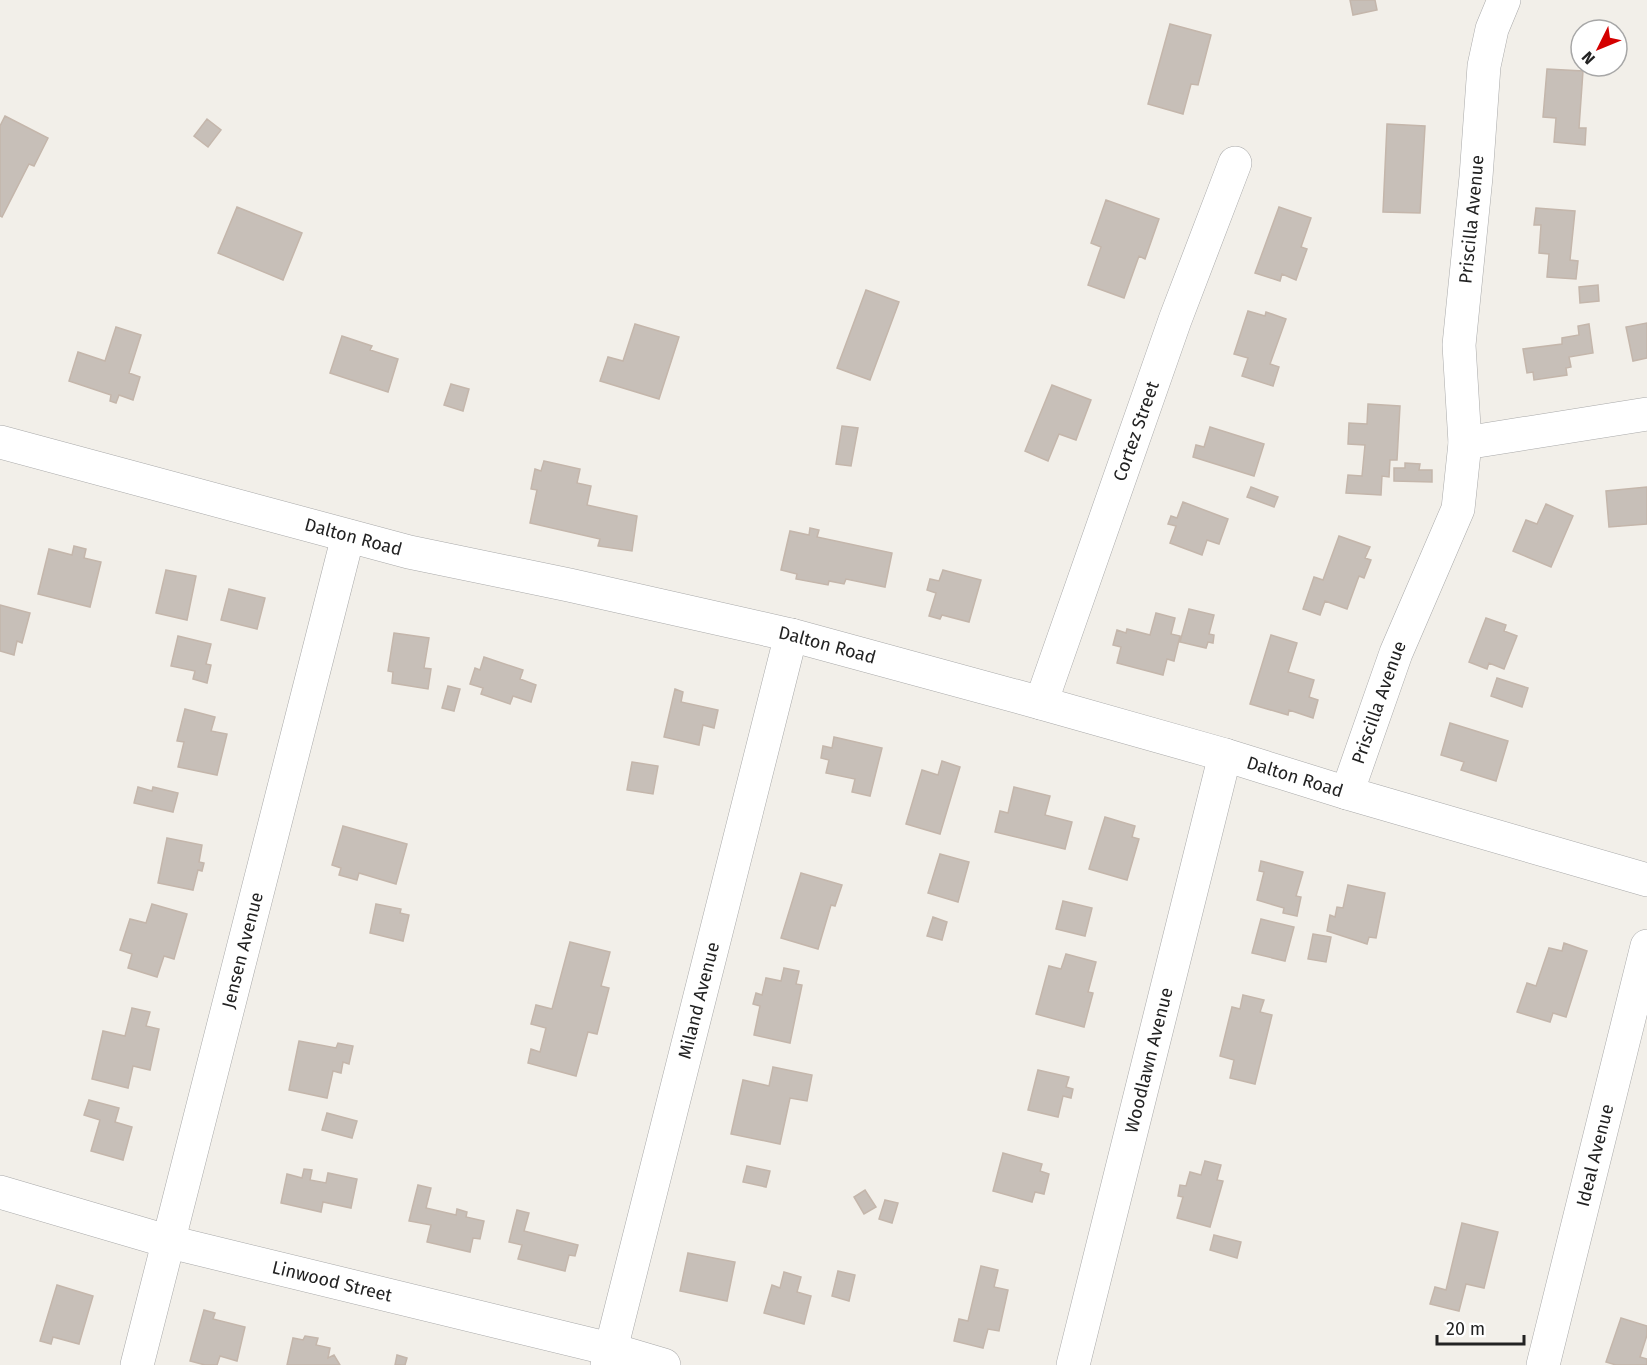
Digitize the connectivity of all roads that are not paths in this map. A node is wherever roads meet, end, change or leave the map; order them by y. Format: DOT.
graph roads {
  1 [pos="1504,0"];
  2 [pos="1235,163"];
  3 [pos="1647,414"];
  4 [pos="0,442"];
  5 [pos="1466,443"];
  6 [pos="348,537"];
  7 [pos="791,635"];
  8 [pos="1041,703"];
  9 [pos="1225,755"];
  10 [pos="1347,793"];
  11 [pos="1647,880"];
  12 [pos="1647,946"];
  13 [pos="0,1192"];
  14 [pos="170,1242"];
  15 [pos="609,1357"];
  16 [pos="137,1365"];
  17 [pos="664,1365"];
  18 [pos="1073,1365"];
  19 [pos="1543,1365"];
  1 -- 5 [label="street, Priscilla Avenue"];
  2 -- 8 [label="street, Cortez Street"];
  3 -- 5 [label="street"];
  4 -- 6 [label="street, Dalton Road"];
  5 -- 10 [label="street, Priscilla Avenue"];
  6 -- 7 [label="street, Dalton Road"];
  6 -- 14 [label="street, Jensen Avenue"];
  7 -- 8 [label="street, Dalton Road"];
  7 -- 15 [label="street, Miland Avenue"];
  8 -- 9 [label="street, Dalton Road"];
  9 -- 10 [label="street, Dalton Road"];
  9 -- 18 [label="street, Woodlawn Avenue"];
  10 -- 11 [label="street, Dalton Road"];
  12 -- 19 [label="street, Ideal Avenue"];
  13 -- 14 [label="street, Linwood Street"];
  14 -- 15 [label="street, Linwood Street"];
  14 -- 16 [label="street, Jensen Avenue"];
  15 -- 17 [label="street, Linwood Street"];
}
